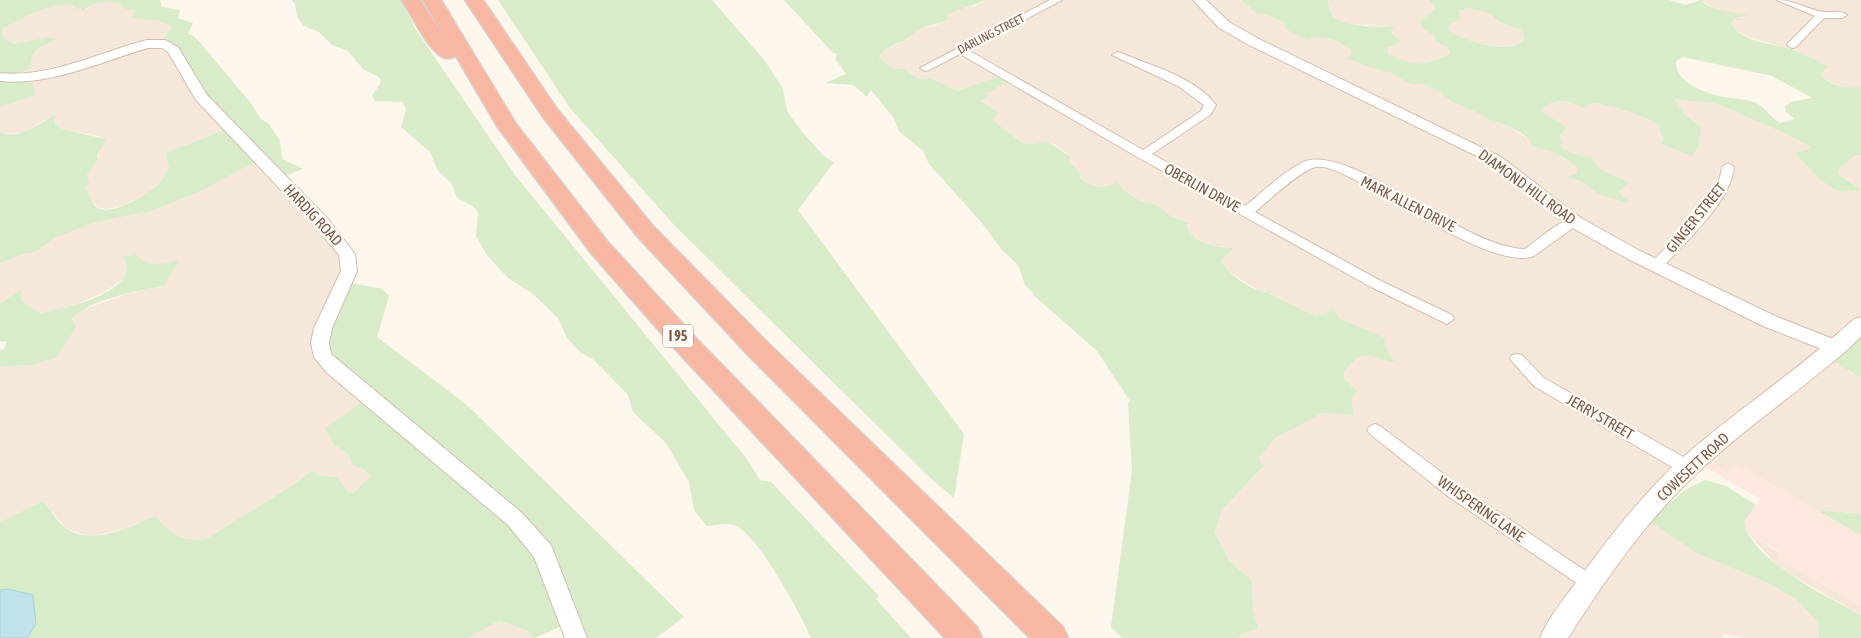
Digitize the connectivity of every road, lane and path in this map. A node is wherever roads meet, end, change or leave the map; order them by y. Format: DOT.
graph roads {
  1 [pos="411,0"];
  2 [pos="432,0"];
  3 [pos="474,0"];
  4 [pos="1057,0"];
  5 [pos="1199,0"];
  6 [pos="1782,0"];
  7 [pos="1821,15"];
  8 [pos="1842,15"];
  9 [pos="1792,45"];
  10 [pos="961,50"];
  11 [pos="1117,55"];
  12 [pos="925,68"];
  13 [pos="0,78"];
  14 [pos="507,126"];
  15 [pos="1143,156"];
  16 [pos="1728,167"];
  17 [pos="1246,212"];
  18 [pos="1575,222"];
  19 [pos="1656,266"];
  20 [pos="1447,319"];
  21 [pos="1861,324"];
  22 [pos="1837,348"];
  23 [pos="1517,359"];
  24 [pos="1375,430"];
  25 [pos="1688,468"];
  26 [pos="1590,583"];
  27 [pos="576,638"];
  28 [pos="966,638"];
  29 [pos="1052,638"];
  30 [pos="1553,638"];
  1 -- 14 [label="highway"];
  2 -- 14 [label="highway, I 95"];
  3 -- 29 [label="highway"];
  4 -- 10 [label="street, DARLING STREET"];
  5 -- 18 [label="street, DIAMOND HILL ROAD"];
  6 -- 7 [label="street"];
  7 -- 8 [label="street"];
  7 -- 9 [label="street"];
  10 -- 12 [label="street, DARLING STREET"];
  10 -- 15 [label="street, OBERLIN DRIVE"];
  11 -- 15 [label="street"];
  13 -- 27 [label="street, HARDIG ROAD"];
  14 -- 28 [label="highway, I 95"];
  15 -- 17 [label="street, OBERLIN DRIVE"];
  16 -- 19 [label="street, GINGER STREET"];
  17 -- 18 [label="street, MARK ALLEN DRIVE"];
  17 -- 20 [label="street, OBERLIN DRIVE"];
  18 -- 19 [label="street, DIAMOND HILL ROAD"];
  19 -- 22 [label="street, DIAMOND HILL ROAD"];
  21 -- 22 [label="main road, COWESETT ROAD"];
  22 -- 25 [label="main road, COWESETT ROAD"];
  23 -- 25 [label="street, JERRY STREET"];
  24 -- 26 [label="street, WHISPERING LANE"];
  25 -- 26 [label="main road, COWESETT ROAD"];
  26 -- 30 [label="main road, COWESETT ROAD"];
}
